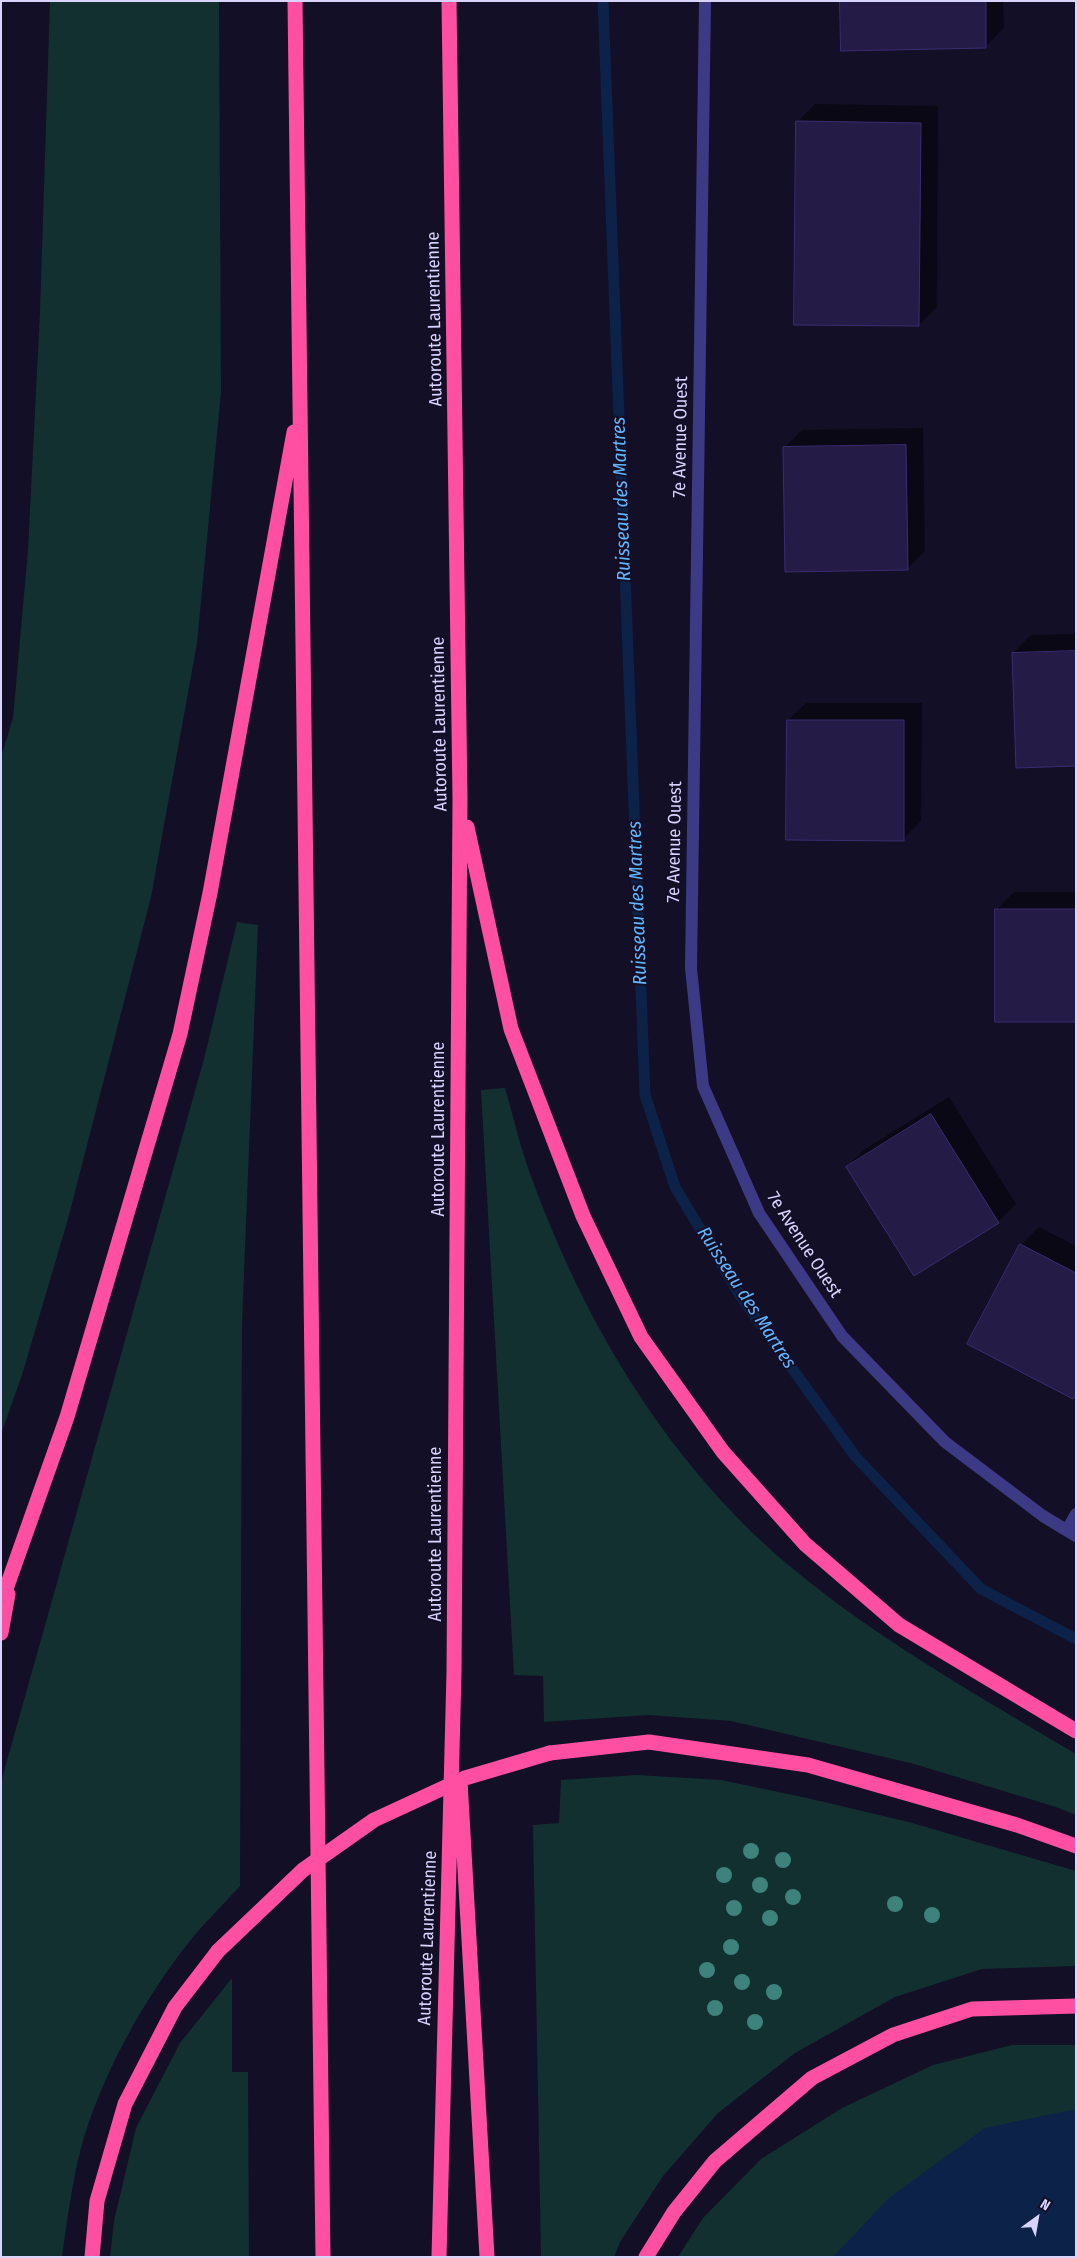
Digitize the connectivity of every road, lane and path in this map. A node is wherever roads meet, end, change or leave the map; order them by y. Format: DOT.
graph roads {
  1 [pos="295,1"];
  2 [pos="449,1"];
  3 [pos="705,1"];
  4 [pos="300,396"];
  5 [pos="460,799"];
  6 [pos="1076,1514"];
  7 [pos="1071,1533"];
  8 [pos="12,1570"];
  9 [pos="1,1603"];
  10 [pos="1,1632"];
  11 [pos="454,1672"];
  12 [pos="1076,1731"];
  13 [pos="1076,1846"];
  14 [pos="1076,2006"];
  15 [pos="92,2257"];
  16 [pos="323,2257"];
  17 [pos="439,2257"];
  18 [pos="487,2257"];
  19 [pos="646,2257"];
  1 -- 4 [label="highway"];
  2 -- 5 [label="highway, Autoroute Laurentienne"];
  3 -- 7 [label="street, 7e Avenue Ouest"];
  4 -- 8 [label="highway"];
  4 -- 16 [label="highway"];
  5 -- 11 [label="highway, Autoroute Laurentienne"];
  5 -- 12 [label="highway"];
  6 -- 7 [label="street"];
  8 -- 9 [label="highway"];
  8 -- 10 [label="highway"];
  11 -- 17 [label="highway, Autoroute Laurentienne"];
  11 -- 18 [label="highway"];
  13 -- 15 [label="highway, bridge"];
  14 -- 19 [label="highway"];
}
